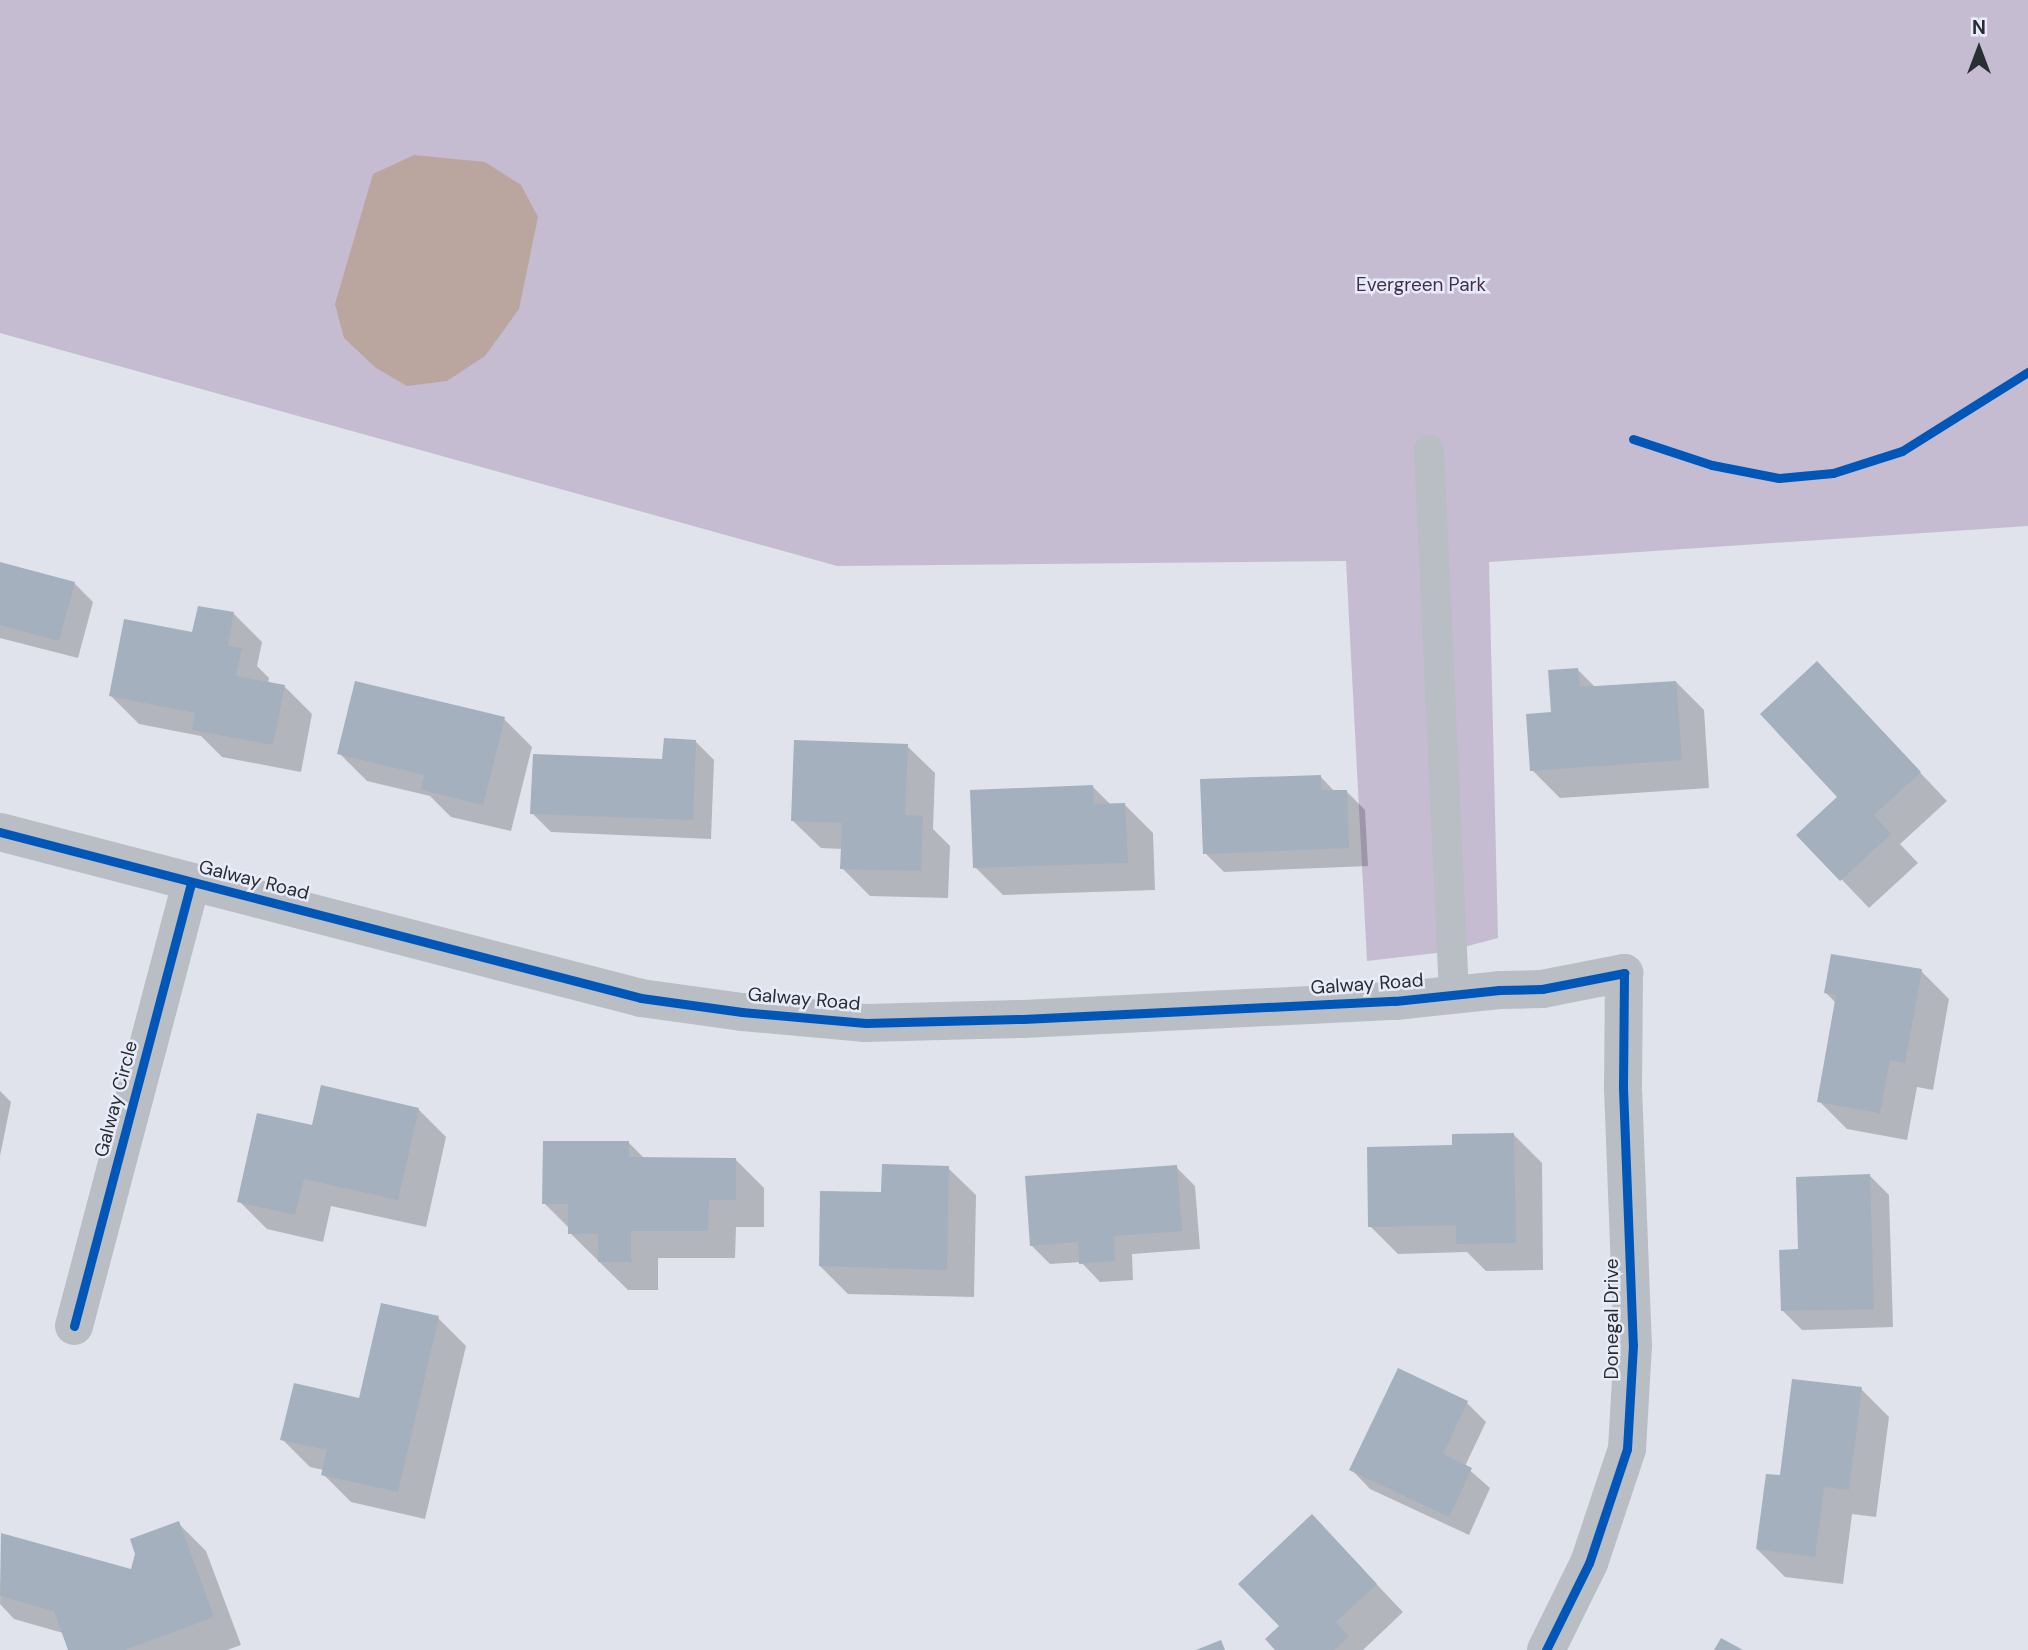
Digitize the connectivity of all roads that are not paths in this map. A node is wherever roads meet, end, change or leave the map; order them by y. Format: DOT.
graph roads {
  1 [pos="1429,450"];
  2 [pos="0,832"];
  3 [pos="191,882"];
  4 [pos="1624,973"];
  5 [pos="1454,994"];
  6 [pos="74,1326"];
  7 [pos="1546,1650"];
  1 -- 5 [label="lane"];
  2 -- 3 [label="street, Galway Road"];
  3 -- 5 [label="street, Galway Road"];
  3 -- 6 [label="street, Galway Circle"];
  4 -- 5 [label="street, Galway Road"];
  4 -- 7 [label="street, Donegal Drive"];
}
